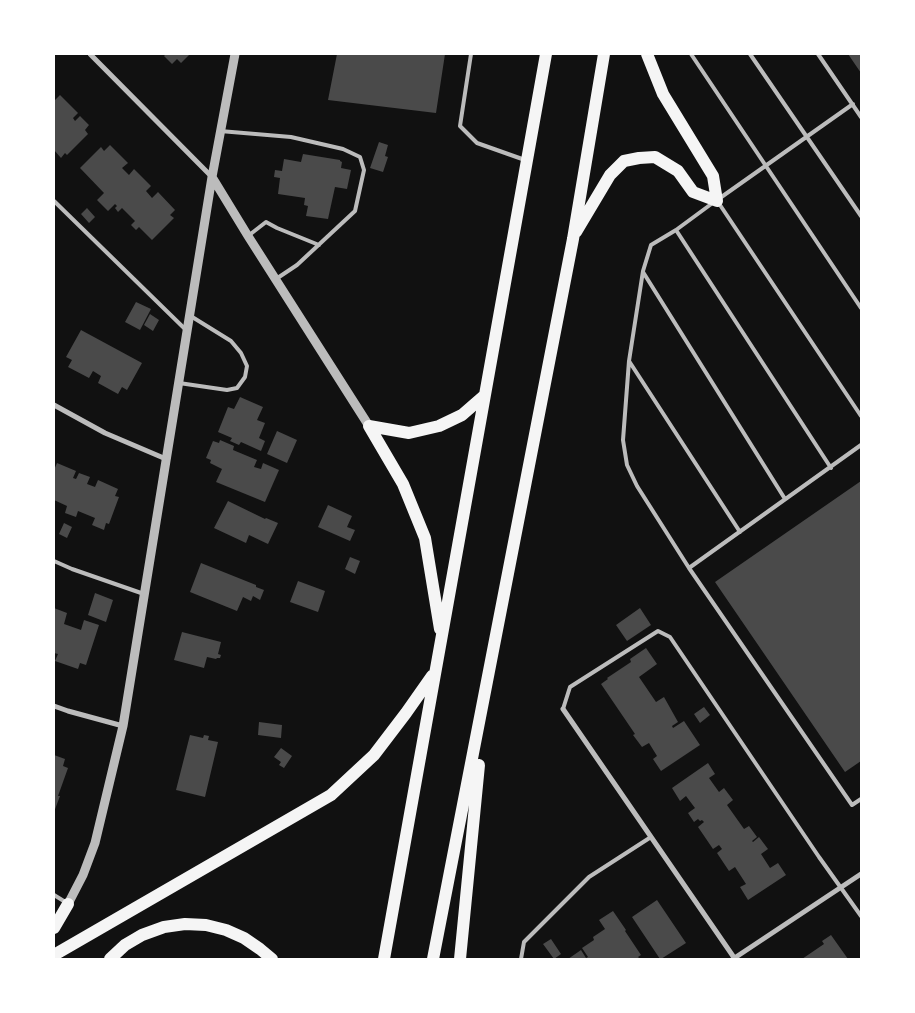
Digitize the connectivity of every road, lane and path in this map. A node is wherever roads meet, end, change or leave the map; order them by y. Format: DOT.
graph roads {
  1 [pos="90,54"];
  2 [pos="235,54"];
  3 [pos="471,54"];
  4 [pos="546,54"];
  5 [pos="604,54"];
  6 [pos="647,54"];
  7 [pos="691,54"];
  8 [pos="750,54"];
  9 [pos="818,54"];
  10 [pos="853,104"];
  11 [pos="861,117"];
  12 [pos="220,131"];
  13 [pos="806,136"];
  14 [pos="527,160"];
  15 [pos="766,165"];
  16 [pos="212,177"];
  17 [pos="717,200"];
  18 [pos="54,201"];
  19 [pos="861,216"];
  20 [pos="676,230"];
  21 [pos="248,236"];
  22 [pos="572,239"];
  23 [pos="318,245"];
  24 [pos="643,271"];
  25 [pos="276,279"];
  26 [pos="861,308"];
  27 [pos="189,315"];
  28 [pos="187,330"];
  29 [pos="628,361"];
  30 [pos="179,383"];
  31 [pos="485,395"];
  32 [pos="54,405"];
  33 [pos="861,416"];
  34 [pos="370,426"];
  35 [pos="861,446"];
  36 [pos="166,459"];
  37 [pos="830,468"];
  38 [pos="785,499"];
  39 [pos="740,532"];
  40 [pos="54,561"];
  41 [pos="689,568"];
  42 [pos="144,594"];
  43 [pos="441,639"];
  44 [pos="435,672"];
  45 [pos="486,686"];
  46 [pos="54,706"];
  47 [pos="563,709"];
  48 [pos="123,726"];
  49 [pos="861,799"];
  50 [pos="651,837"];
  51 [pos="861,874"];
  52 [pos="842,887"];
  53 [pos="54,895"];
  54 [pos="68,904"];
  55 [pos="861,916"];
  56 [pos="54,928"];
  57 [pos="54,956"];
  58 [pos="110,959"];
  59 [pos="272,959"];
  60 [pos="384,959"];
  61 [pos="433,959"];
  62 [pos="460,959"];
  63 [pos="521,959"];
  64 [pos="734,959"];
  1 -- 16 [label="street"];
  2 -- 12 [label="street"];
  3 -- 14 [label="lane"];
  4 -- 14 [label="main road"];
  5 -- 22 [label="main road"];
  6 -- 17 [label="main road"];
  7 -- 15 [label="lane"];
  8 -- 13 [label="lane"];
  9 -- 10 [label="lane"];
  10 -- 11 [label="lane"];
  10 -- 13 [label="lane"];
  12 -- 16 [label="street"];
  12 -- 23 [label="lane"];
  13 -- 15 [label="lane"];
  13 -- 19 [label="lane"];
  14 -- 31 [label="main road"];
  15 -- 17 [label="lane"];
  15 -- 26 [label="lane"];
  16 -- 21 [label="street"];
  16 -- 27 [label="street"];
  17 -- 20 [label="lane"];
  17 -- 22 [label="main road"];
  17 -- 33 [label="lane"];
  18 -- 28 [label="lane"];
  20 -- 24 [label="lane"];
  20 -- 37 [label="lane"];
  21 -- 23 [label="lane"];
  21 -- 25 [label="street"];
  22 -- 45 [label="main road"];
  23 -- 25 [label="lane"];
  24 -- 29 [label="lane"];
  24 -- 38 [label="lane"];
  25 -- 34 [label="street"];
  27 -- 28 [label="street"];
  27 -- 30 [label="lane"];
  28 -- 30 [label="street"];
  29 -- 39 [label="lane"];
  29 -- 41 [label="lane"];
  30 -- 36 [label="street"];
  31 -- 34 [label="main road"];
  31 -- 43 [label="main road"];
  32 -- 36 [label="street"];
  34 -- 43 [label="main road"];
  35 -- 37 [label="lane"];
  36 -- 42 [label="street"];
  37 -- 38 [label="lane"];
  38 -- 39 [label="lane"];
  39 -- 41 [label="lane"];
  40 -- 42 [label="lane"];
  41 -- 49 [label="lane"];
  42 -- 48 [label="street"];
  43 -- 44 [label="main road"];
  44 -- 57 [label="main road"];
  44 -- 60 [label="main road"];
  45 -- 61 [label="main road"];
  45 -- 62 [label="main road"];
  46 -- 48 [label="street"];
  47 -- 50 [label="street"];
  47 -- 52 [label="lane"];
  48 -- 54 [label="street"];
  50 -- 63 [label="lane"];
  50 -- 64 [label="street"];
  51 -- 52 [label="street"];
  52 -- 55 [label="lane"];
  52 -- 64 [label="street"];
  53 -- 54 [label="lane"];
  54 -- 56 [label="main road"];
  58 -- 59 [label="main road"];
}
